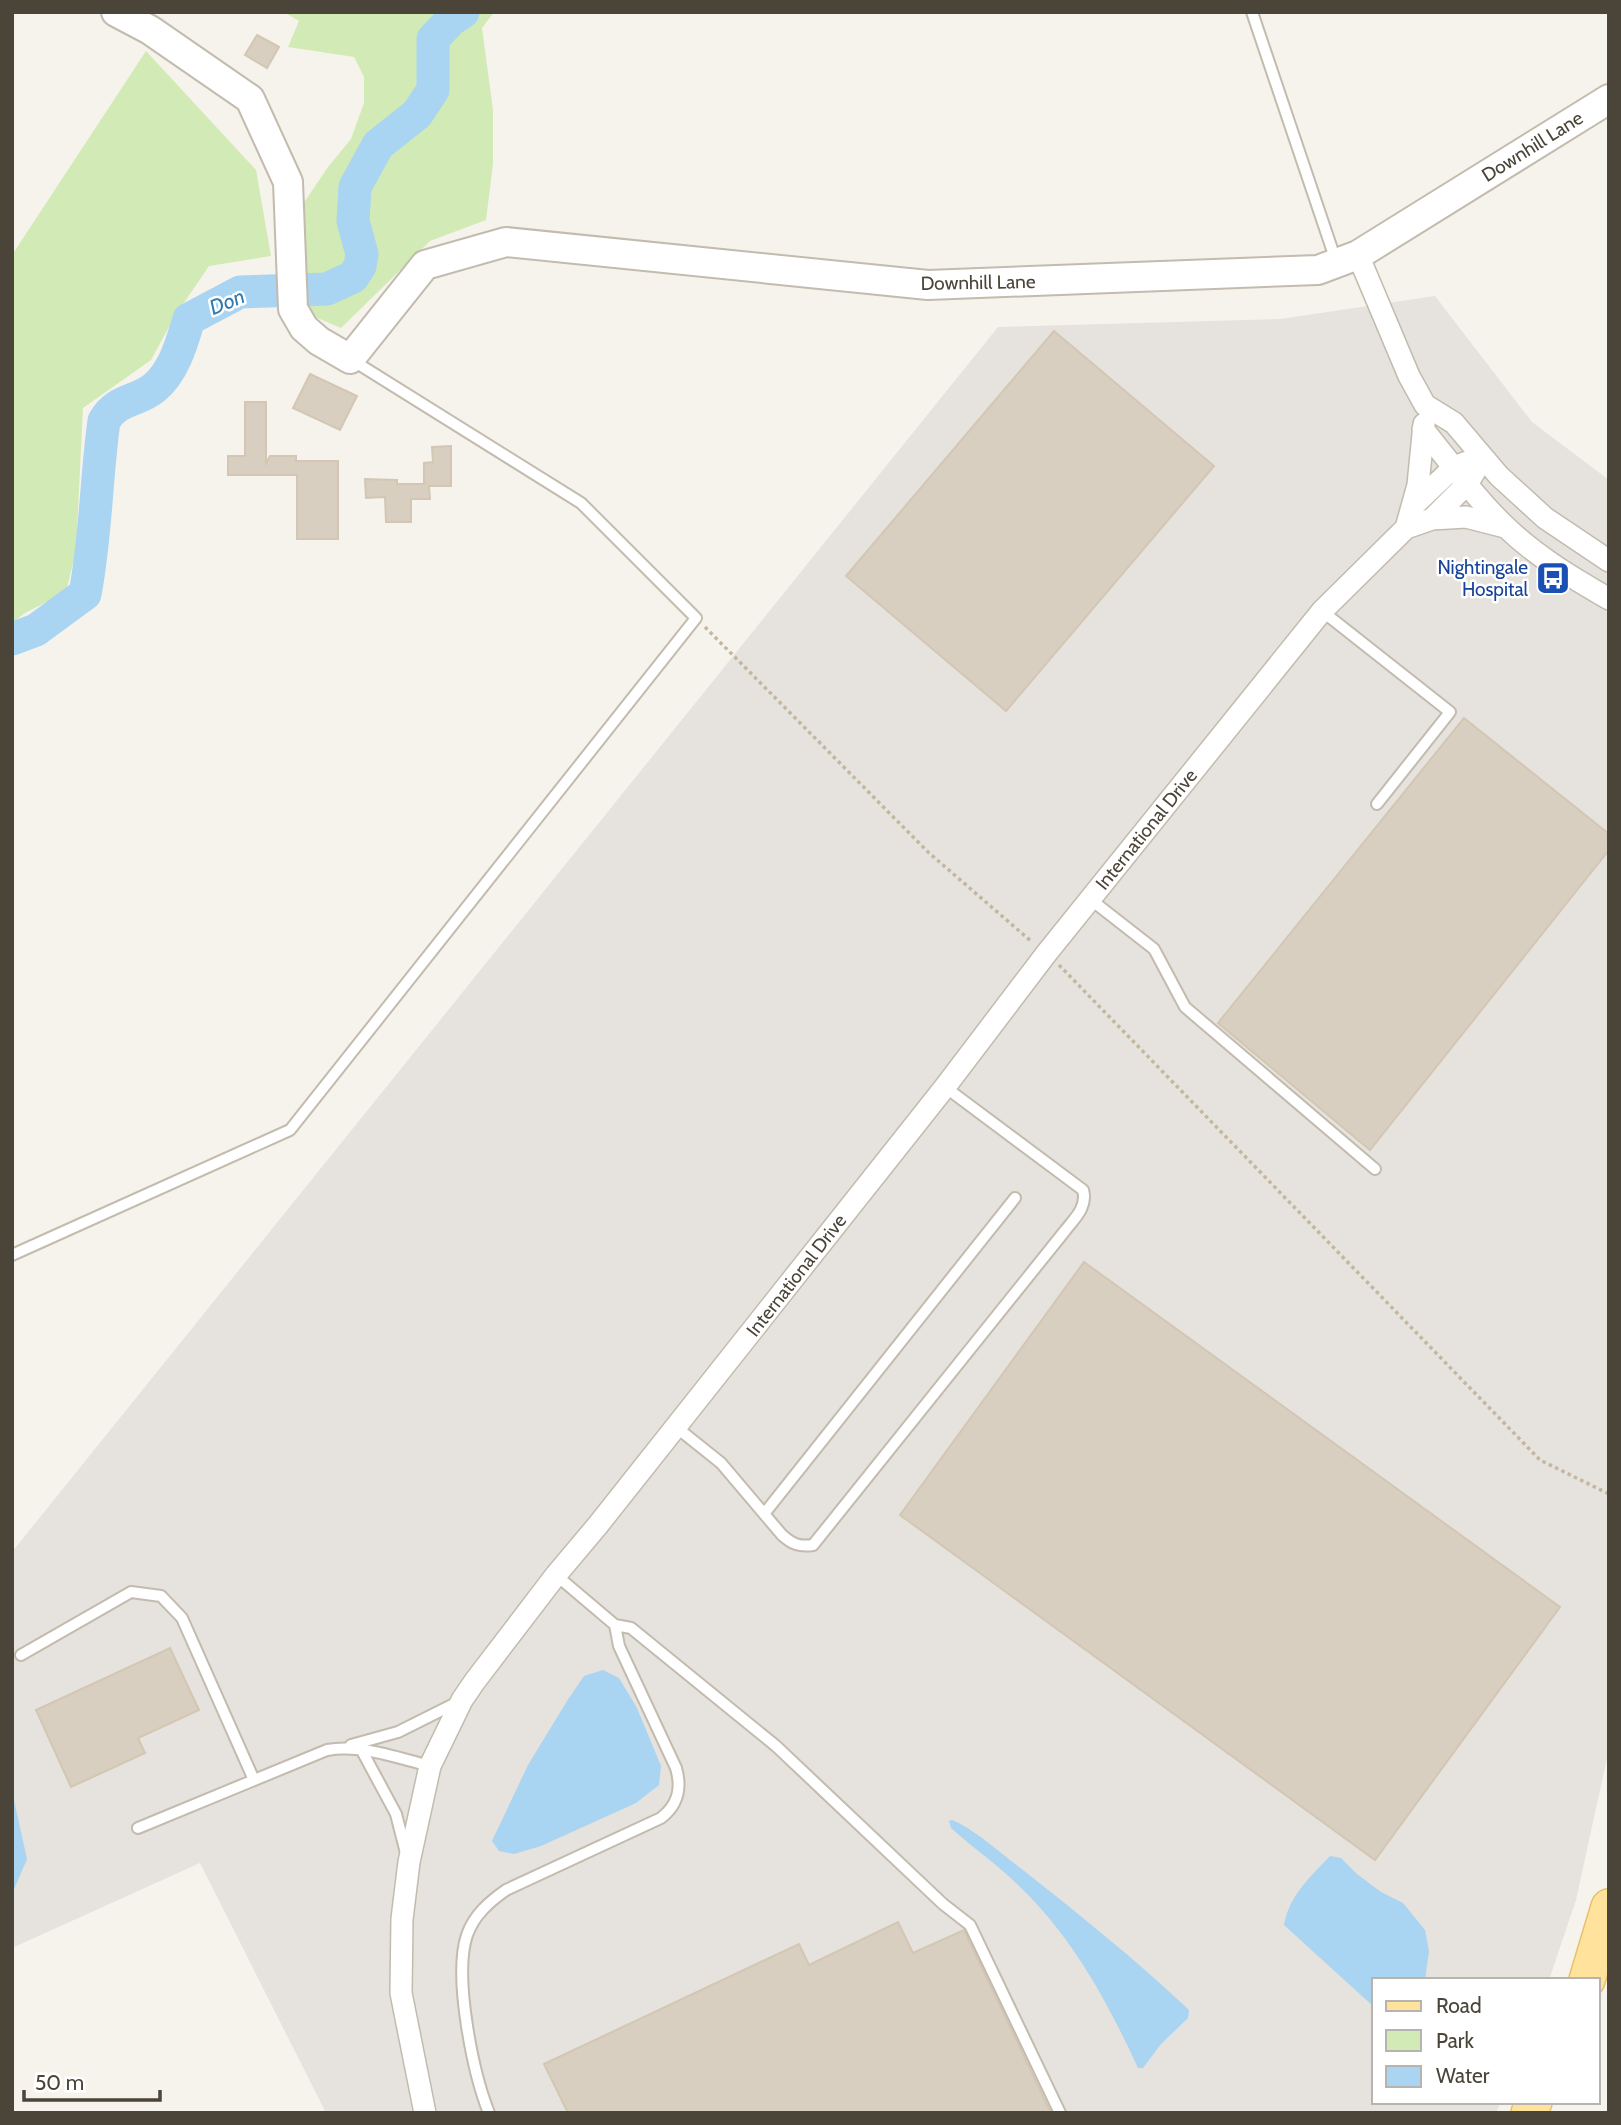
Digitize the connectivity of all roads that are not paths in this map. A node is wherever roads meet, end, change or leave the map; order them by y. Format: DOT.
graph roads {
  1 [pos="116,12"];
  2 [pos="1252,12"];
  3 [pos="1609,99"];
  4 [pos="1348,259"];
  5 [pos="350,359"];
  6 [pos="1425,405"];
  7 [pos="1423,429"];
  8 [pos="1483,457"];
  9 [pos="1461,475"];
  10 [pos="1413,505"];
  11 [pos="1432,519"];
  12 [pos="1505,527"];
  13 [pos="1406,528"];
  14 [pos="1608,558"];
  15 [pos="1609,599"];
  16 [pos="1322,611"];
  17 [pos="1377,804"];
  18 [pos="1090,899"];
  19 [pos="945,1087"];
  20 [pos="1375,1169"];
  21 [pos="1014,1198"];
  22 [pos="12,1255"];
  23 [pos="676,1427"];
  24 [pos="764,1514"];
  25 [pos="556,1575"];
  26 [pos="615,1625"];
  27 [pos="21,1655"];
  28 [pos="462,1700"];
  29 [pos="345,1747"];
  30 [pos="361,1749"];
  31 [pos="430,1766"];
  32 [pos="254,1780"];
  33 [pos="138,1828"];
  34 [pos="409,1862"];
  35 [pos="1609,1907"];
  36 [pos="1588,1978"];
  37 [pos="425,2113"];
  38 [pos="489,2113"];
  39 [pos="1060,2113"];
  1 -- 5 [label="street"];
  2 -- 4 [label="lane"];
  3 -- 4 [label="street, Downhill Lane"];
  4 -- 5 [label="street, Downhill Lane"];
  4 -- 6 [label="street"];
  5 -- 22 [label="lane"];
  6 -- 7 [label="street, International Drive"];
  6 -- 8 [label="street"];
  7 -- 9 [label="street, International Drive"];
  7 -- 10 [label="street, International Drive"];
  8 -- 9 [label="street, International Drive"];
  8 -- 14 [label="street"];
  9 -- 10 [label="street, International Drive"];
  9 -- 11 [label="street, International Drive"];
  9 -- 12 [label="street, International Drive"];
  10 -- 13 [label="street, International Drive"];
  11 -- 12 [label="street, International Drive"];
  11 -- 13 [label="street, International Drive"];
  12 -- 15 [label="street, International Drive"];
  13 -- 16 [label="street, International Drive"];
  16 -- 17 [label="lane"];
  16 -- 18 [label="street, International Drive"];
  18 -- 19 [label="street, International Drive"];
  18 -- 20 [label="lane"];
  19 -- 23 [label="street, International Drive"];
  19 -- 24 [label="lane"];
  21 -- 24 [label="lane"];
  23 -- 24 [label="lane"];
  23 -- 25 [label="street, International Drive"];
  25 -- 26 [label="lane"];
  25 -- 28 [label="street, International Drive"];
  26 -- 38 [label="lane"];
  26 -- 39 [label="lane"];
  27 -- 32 [label="lane"];
  28 -- 29 [label="lane"];
  28 -- 31 [label="street, International Drive"];
  29 -- 30 [label="lane"];
  29 -- 32 [label="lane"];
  30 -- 31 [label="lane"];
  30 -- 34 [label="lane"];
  31 -- 34 [label="street, International Drive"];
  32 -- 33 [label="lane"];
  34 -- 37 [label="street, International Drive"];
  35 -- 36 [label="main road"];
}
